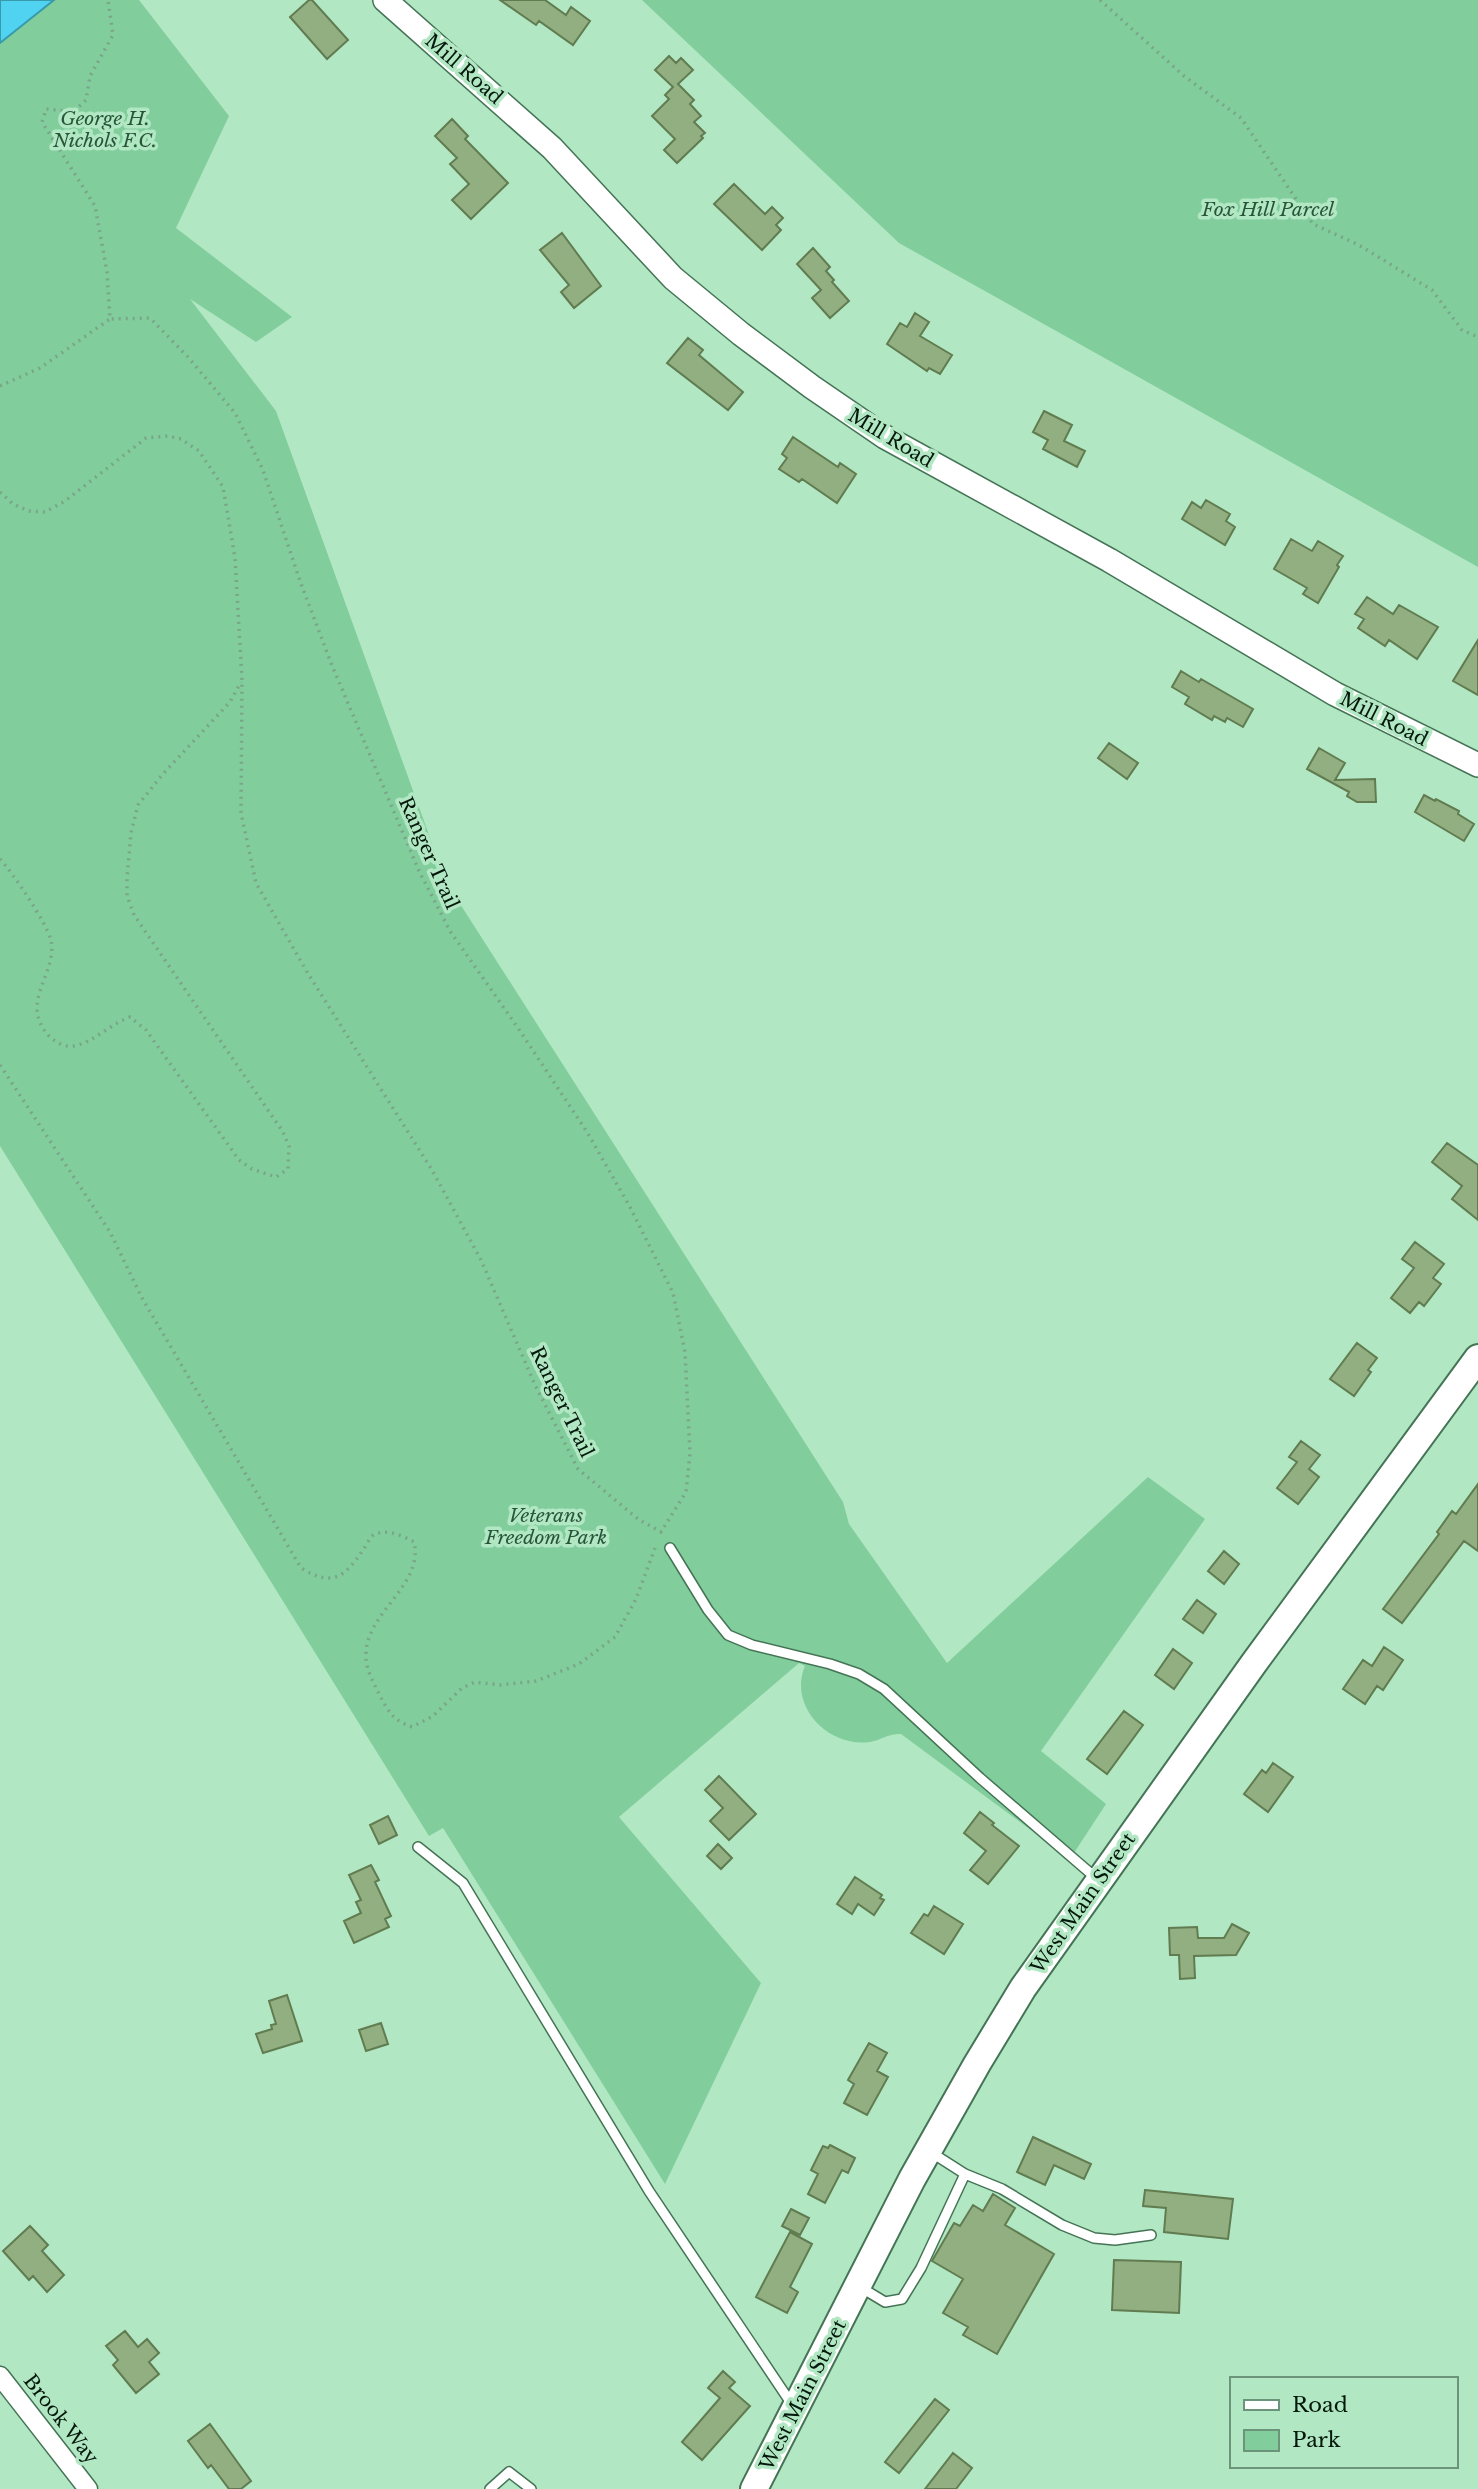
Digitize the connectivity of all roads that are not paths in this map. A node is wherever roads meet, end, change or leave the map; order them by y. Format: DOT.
graph roads {
  1 [pos="385,0"];
  2 [pos="1478,765"];
  3 [pos="1478,1357"];
  4 [pos="670,1548"];
  5 [pos="418,1847"];
  6 [pos="1098,1880"];
  7 [pos="928,2150"];
  8 [pos="965,2174"];
  9 [pos="1150,2235"];
  10 [pos="858,2285"];
  11 [pos="0,2376"];
  12 [pos="795,2410"];
  13 [pos="89,2489"];
  14 [pos="490,2489"];
  15 [pos="531,2489"];
  16 [pos="754,2489"];
  1 -- 2 [label="street, Mill Road"];
  3 -- 6 [label="main road, West Main Street"];
  4 -- 6 [label="lane"];
  5 -- 12 [label="lane"];
  6 -- 7 [label="main road, West Main Street"];
  7 -- 8 [label="lane"];
  7 -- 10 [label="main road, West Main Street"];
  8 -- 9 [label="lane"];
  8 -- 10 [label="lane"];
  10 -- 12 [label="main road, West Main Street"];
  11 -- 13 [label="street, Brook Way"];
  12 -- 16 [label="main road, West Main Street"];
  14 -- 15 [label="lane"];
}
